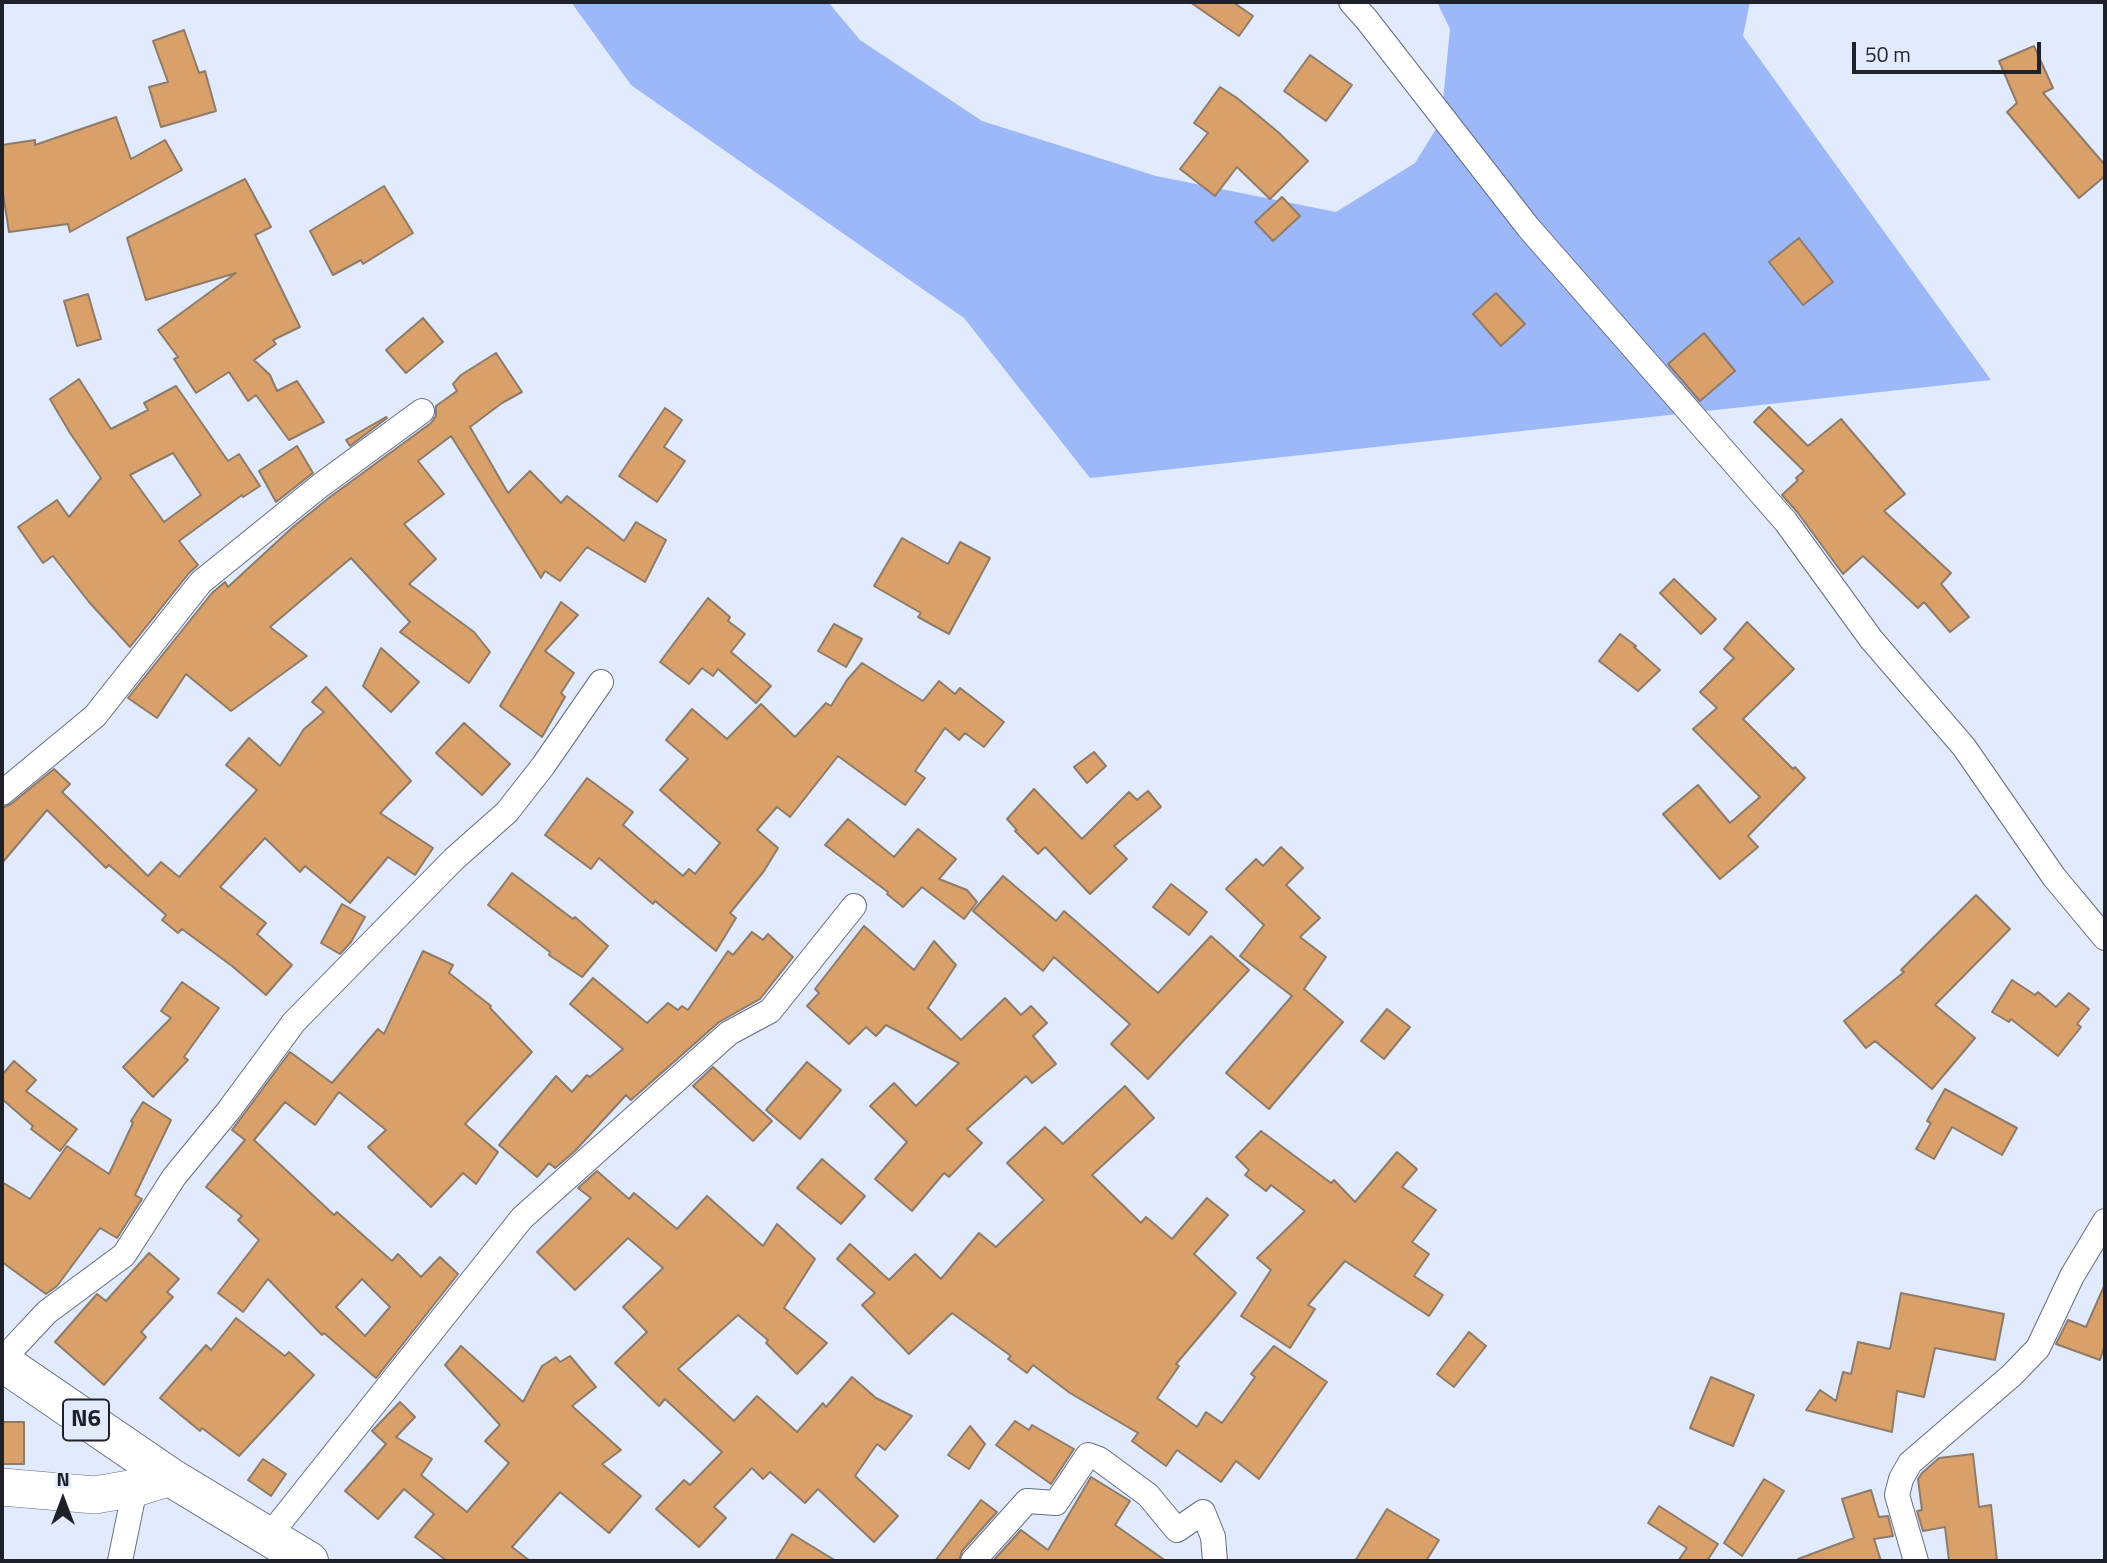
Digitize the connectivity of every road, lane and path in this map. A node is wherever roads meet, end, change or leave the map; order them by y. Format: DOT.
graph roads {
  1 [pos="1350,2"];
  2 [pos="422,411"];
  3 [pos="601,682"];
  4 [pos="2,793"];
  5 [pos="854,906"];
  6 [pos="2105,938"];
  7 [pos="2105,1221"];
  8 [pos="2,1361"];
  9 [pos="170,1477"];
  10 [pos="2,1487"];
  11 [pos="135,1488"];
  12 [pos="268,1536"];
  13 [pos="120,1561"];
  14 [pos="309,1561"];
  15 [pos="973,1561"];
  16 [pos="1215,1561"];
  17 [pos="1916,1561"];
  1 -- 6 [label="street"];
  2 -- 4 [label="street"];
  3 -- 8 [label="street"];
  5 -- 12 [label="street"];
  7 -- 17 [label="street"];
  8 -- 9 [label="highway, N6"];
  9 -- 11 [label="street"];
  9 -- 12 [label="highway, N6"];
  10 -- 11 [label="street"];
  11 -- 13 [label="street"];
  12 -- 14 [label="highway, N6"];
  15 -- 16 [label="street"];
}
